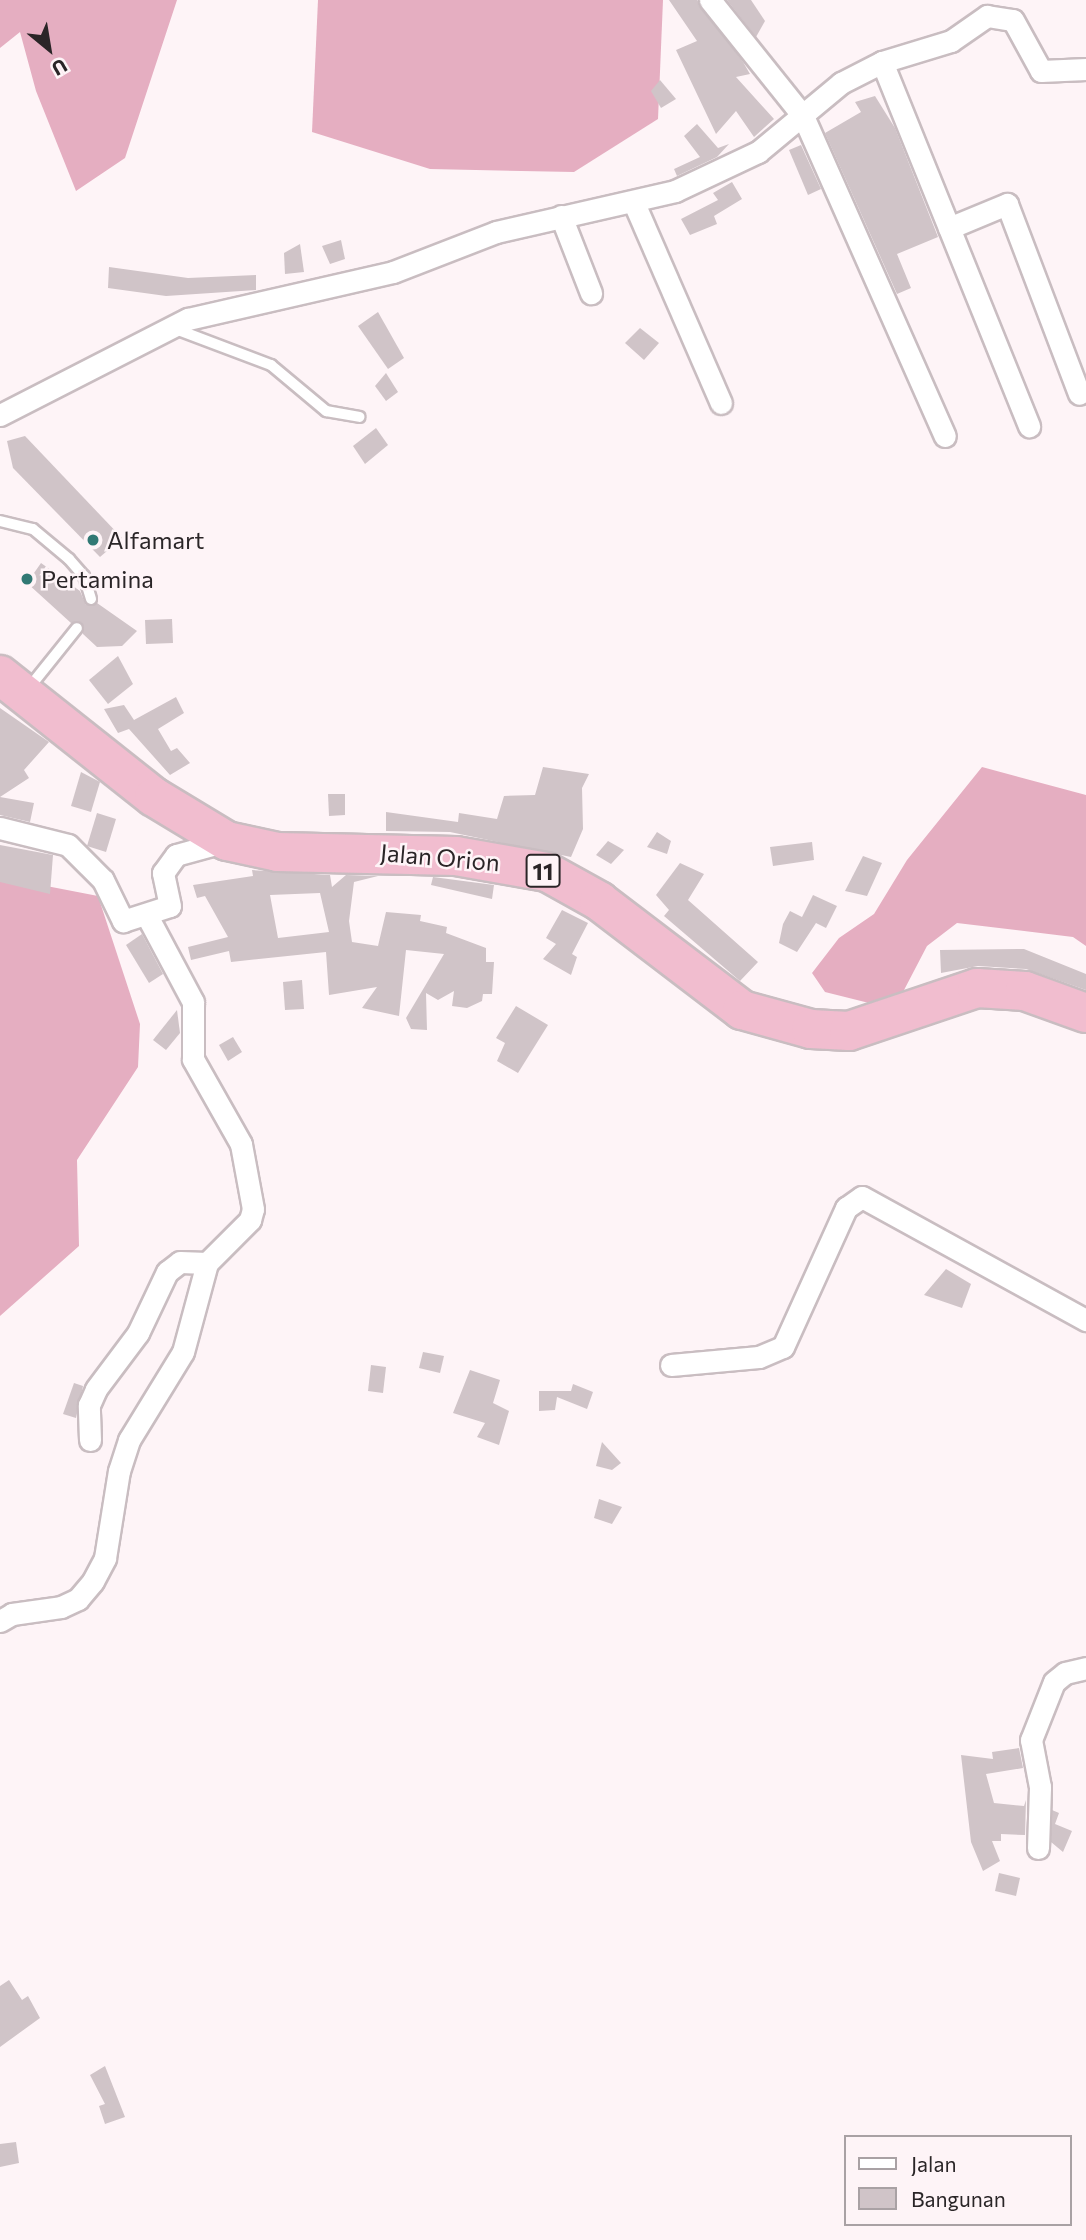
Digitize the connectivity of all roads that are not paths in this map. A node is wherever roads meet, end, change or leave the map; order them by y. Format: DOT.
graph roads {
  1 [pos="710,0"];
  2 [pos="882,62"];
  3 [pos="1086,68"];
  4 [pos="803,116"];
  5 [pos="634,203"];
  6 [pos="561,216"];
  7 [pos="949,228"];
  8 [pos="591,293"];
  9 [pos="171,327"];
  10 [pos="1079,394"];
  11 [pos="721,403"];
  12 [pos="0,415"];
  13 [pos="359,417"];
  14 [pos="1029,426"];
  15 [pos="945,436"];
  16 [pos="0,521"];
  17 [pos="91,599"];
  18 [pos="77,628"];
  19 [pos="12,685"];
  20 [pos="0,828"];
  21 [pos="227,841"];
  22 [pos="147,915"];
  23 [pos="1086,1013"];
  24 [pos="206,1263"];
  25 [pos="1086,1320"];
  26 [pos="671,1365"];
  27 [pos="90,1440"];
  28 [pos="0,1621"];
  29 [pos="1086,1668"];
  30 [pos="1038,1848"];
  1 -- 4 [label="street"];
  2 -- 3 [label="street"];
  2 -- 4 [label="street"];
  2 -- 7 [label="street"];
  4 -- 5 [label="street"];
  4 -- 15 [label="street"];
  5 -- 6 [label="street"];
  5 -- 11 [label="street"];
  6 -- 8 [label="street"];
  6 -- 9 [label="street"];
  7 -- 10 [label="street"];
  7 -- 14 [label="street"];
  9 -- 12 [label="street"];
  9 -- 13 [label="lane"];
  16 -- 17 [label="lane"];
  18 -- 19 [label="lane"];
  19 -- 21 [label="highway, Jalan Orion / 11"];
  20 -- 22 [label="street"];
  21 -- 22 [label="street"];
  21 -- 23 [label="highway, Jalan Orion / 11"];
  22 -- 24 [label="street"];
  24 -- 27 [label="street"];
  24 -- 28 [label="street"];
  25 -- 26 [label="street"];
  29 -- 30 [label="street"];
}
